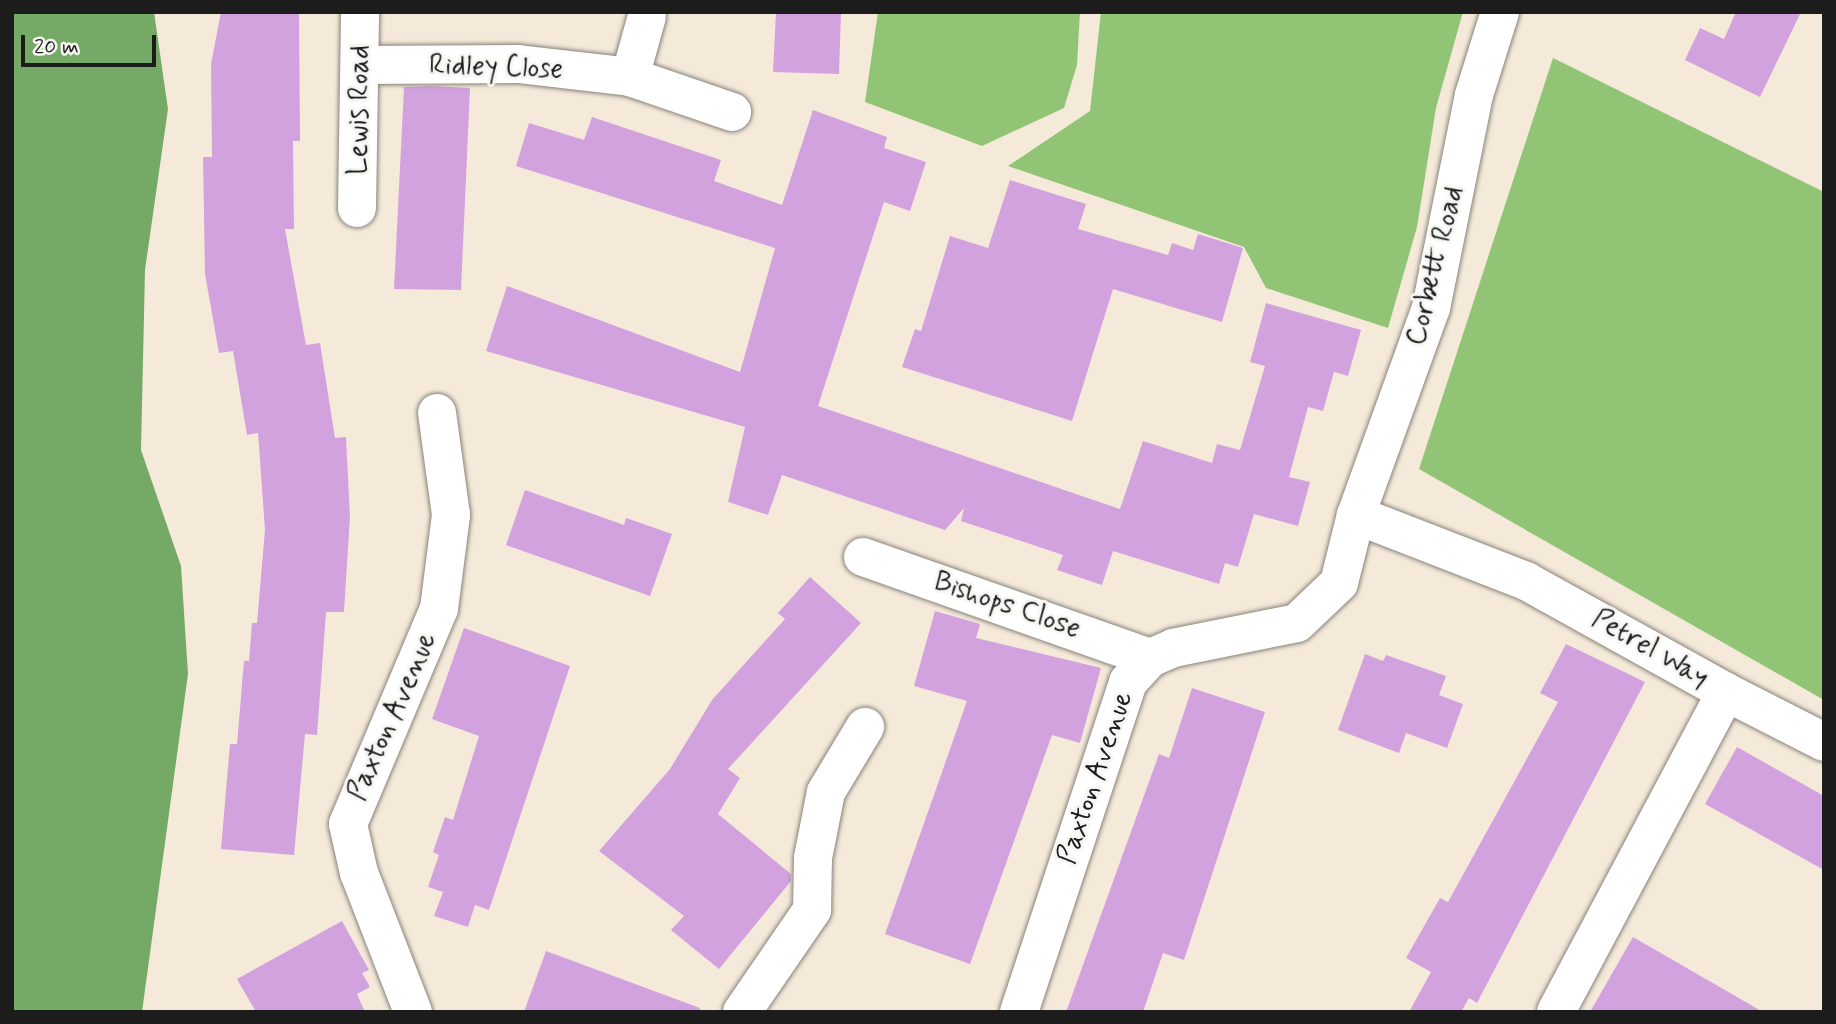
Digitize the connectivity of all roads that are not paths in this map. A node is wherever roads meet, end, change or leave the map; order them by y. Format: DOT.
graph roads {
  1 [pos="360,12"];
  2 [pos="1500,12"];
  3 [pos="647,16"];
  4 [pos="363,65"];
  5 [pos="629,77"];
  6 [pos="732,112"];
  7 [pos="357,208"];
  8 [pos="437,413"];
  9 [pos="1356,515"];
  10 [pos="863,557"];
  11 [pos="1150,658"];
  12 [pos="1726,692"];
  13 [pos="865,727"];
  14 [pos="1824,742"];
  15 [pos="413,1012"];
  16 [pos="742,1012"];
  17 [pos="1019,1012"];
  18 [pos="1556,1012"];
  1 -- 4 [label="street, Lewis Road"];
  2 -- 9 [label="street, Corbett Road"];
  3 -- 5 [label="street"];
  4 -- 5 [label="street, Ridley Close"];
  4 -- 7 [label="street, Lewis Road"];
  5 -- 6 [label="street, Ridley Close"];
  8 -- 15 [label="street, Paxton Avenue"];
  9 -- 11 [label="street"];
  9 -- 12 [label="street, Petrel Way"];
  10 -- 11 [label="street, Bishops Close"];
  11 -- 17 [label="street, Paxton Avenue"];
  12 -- 14 [label="street"];
  12 -- 18 [label="street, Petrel Way"];
  13 -- 16 [label="street"];
}
